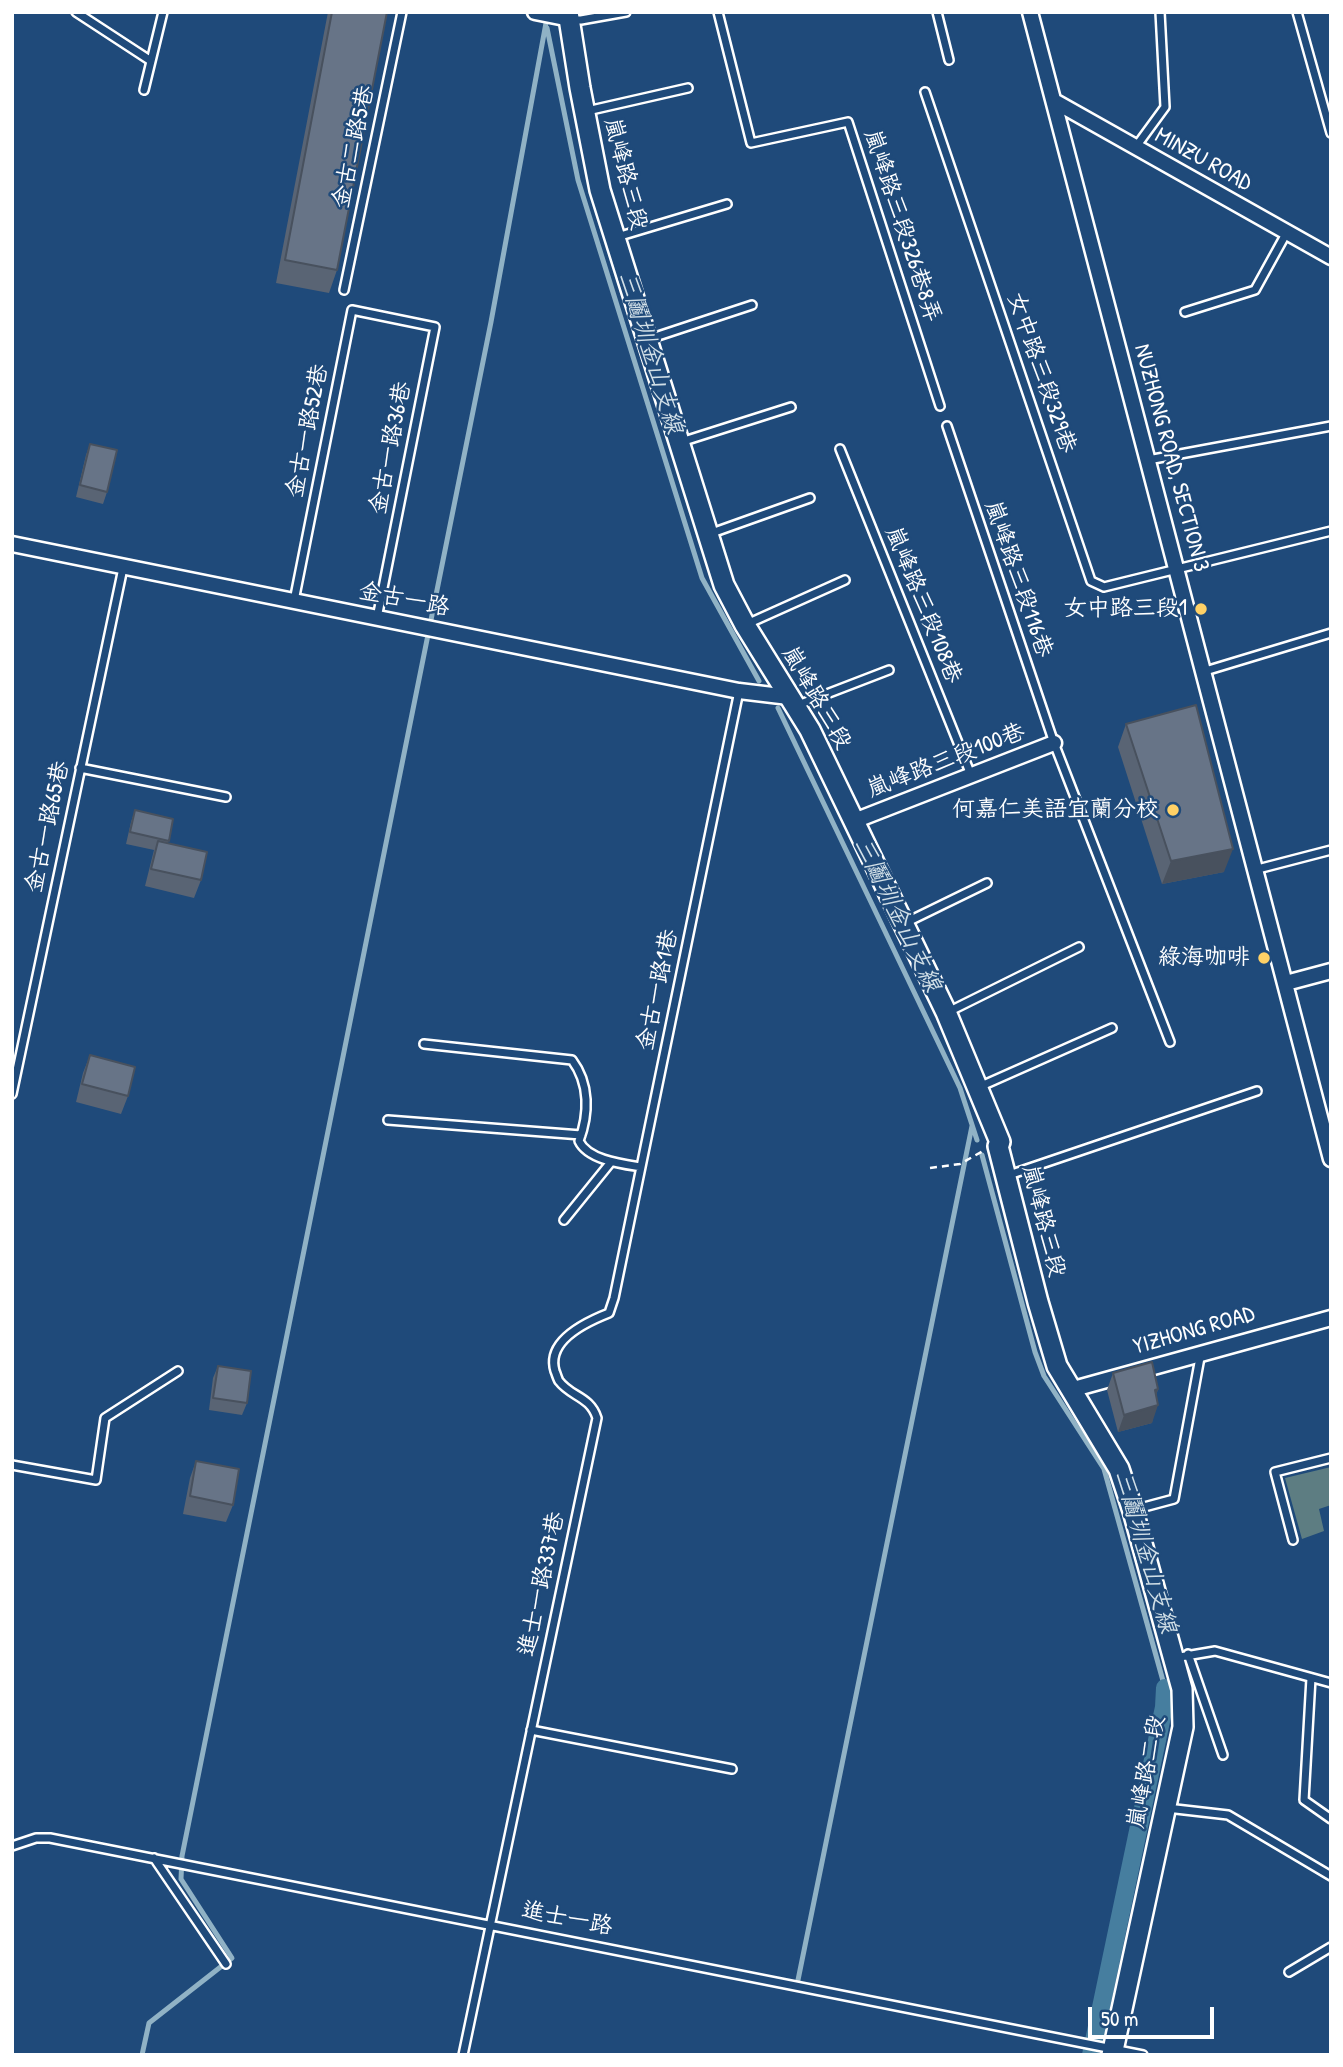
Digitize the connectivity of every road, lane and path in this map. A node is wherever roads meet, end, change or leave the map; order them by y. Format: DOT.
graph roads {
  1 [pos="76,12"];
  2 [pos="163,12"];
  3 [pos="402,12"];
  4 [pos="535,12"];
  5 [pos="625,12"];
  6 [pos="718,12"];
  7 [pos="947,12"];
  8 [pos="1031,12"];
  9 [pos="1160,12"];
  10 [pos="1297,12"];
  11 [pos="937,14"];
  12 [pos="569,16"];
  13 [pos="949,60"];
  14 [pos="151,61"];
  15 [pos="688,88"];
  16 [pos="144,90"];
  17 [pos="925,92"];
  18 [pos="1054,101"];
  19 [pos="585,111"];
  20 [pos="1331,133"];
  21 [pos="1135,148"];
  22 [pos="727,204"];
  23 [pos="1287,232"];
  24 [pos="615,237"];
  25 [pos="1331,257"];
  26 [pos="344,290"];
  27 [pos="752,305"];
  28 [pos="1185,312"];
  29 [pos="394,319"];
  30 [pos="647,339"];
  31 [pos="940,405"];
  32 [pos="790,407"];
  33 [pos="947,426"];
  34 [pos="1331,426"];
  35 [pos="679,443"];
  36 [pos="840,449"];
  37 [pos="1148,460"];
  38 [pos="810,498"];
  39 [pos="1331,531"];
  40 [pos="707,534"];
  41 [pos="12,544"];
  42 [pos="122,568"];
  43 [pos="1177,569"];
  44 [pos="845,580"];
  45 [pos="294,602"];
  46 [pos="377,618"];
  47 [pos="745,625"];
  48 [pos="1331,633"];
  49 [pos="889,670"];
  50 [pos="1202,672"];
  51 [pos="739,691"];
  52 [pos="792,701"];
  53 [pos="1054,743"];
  54 [pos="80,768"];
  55 [pos="971,775"];
  56 [pos="226,797"];
  57 [pos="854,821"];
  58 [pos="1331,850"];
  59 [pos="1254,870"];
  60 [pos="987,883"];
  61 [pos="905,923"];
  62 [pos="1079,947"];
  63 [pos="1331,971"];
  64 [pos="1286,983"];
  65 [pos="946,1013"];
  66 [pos="1112,1028"];
  67 [pos="1170,1042"];
  68 [pos="424,1044"];
  69 [pos="978,1087"];
  70 [pos="1257,1091"];
  71 [pos="12,1094"];
  72 [pos="388,1120"];
  73 [pos="582,1135"];
  74 [pos="1000,1142"];
  75 [pos="1331,1159"];
  76 [pos="611,1162"];
  77 [pos="641,1167"];
  78 [pos="930,1168"];
  79 [pos="1006,1176"];
  80 [pos="564,1220"];
  81 [pos="614,1298"];
  82 [pos="1331,1318"];
  83 [pos="1202,1352"];
  84 [pos="178,1371"];
  85 [pos="1070,1390"];
  86 [pos="1331,1458"];
  87 [pos="12,1465"];
  88 [pos="1133,1511"];
  89 [pos="1293,1540"];
  90 [pos="1181,1656"];
  91 [pos="1311,1678"];
  92 [pos="1331,1683"];
  93 [pos="531,1730"];
  94 [pos="1223,1755"];
  95 [pos="732,1769"];
  96 [pos="1166,1808"];
  97 [pos="1331,1819"];
  98 [pos="12,1846"];
  99 [pos="154,1858"];
  100 [pos="1331,1876"];
  101 [pos="490,1924"];
  102 [pos="1331,1947"];
  103 [pos="226,1964"];
  104 [pos="1289,1972"];
  105 [pos="1113,2052"];
  106 [pos="463,2055"];
  107 [pos="1143,2055"];
  1 -- 14 [label="lane"];
  2 -- 14 [label="lane"];
  3 -- 26 [label="lane, 金古二路5巷"];
  4 -- 12 [label="street"];
  5 -- 12 [label="lane"];
  6 -- 31 [label="lane, 嵐峰路三段326巷8弄"];
  7 -- 11 [label="lane"];
  8 -- 18 [label="street, NUZHONG ROAD, SECTION 3"];
  9 -- 21 [label="lane"];
  10 -- 20 [label="lane"];
  11 -- 13 [label="lane"];
  12 -- 19 [label="street, 嵐峰路三段"];
  14 -- 16 [label="lane"];
  15 -- 19 [label="lane"];
  17 -- 43 [label="lane, 女中路三段329巷"];
  18 -- 21 [label="street, MINZU ROAD"];
  18 -- 37 [label="street, NUZHONG ROAD, SECTION 3"];
  19 -- 24 [label="street, 嵐峰路三段"];
  21 -- 23 [label="street, MINZU ROAD"];
  22 -- 24 [label="lane"];
  23 -- 25 [label="street, MINZU ROAD"];
  23 -- 28 [label="lane"];
  24 -- 30 [label="street, 嵐峰路三段"];
  27 -- 30 [label="lane"];
  29 -- 45 [label="lane, 金古一路52巷"];
  29 -- 46 [label="lane, 金古一路36巷"];
  30 -- 35 [label="street, 嵐峰路三段"];
  32 -- 35 [label="lane"];
  33 -- 53 [label="lane, 嵐峰路三段116巷"];
  34 -- 37 [label="lane"];
  35 -- 40 [label="street, 嵐峰路三段"];
  36 -- 55 [label="lane, 嵐峰路三段108巷"];
  37 -- 43 [label="street, NUZHONG ROAD, SECTION 3"];
  38 -- 40 [label="lane"];
  39 -- 43 [label="lane, 女中路三段329巷"];
  40 -- 47 [label="street, 嵐峰路三段"];
  41 -- 42 [label="street, 金古一路"];
  42 -- 45 [label="street, 金古一路"];
  42 -- 54 [label="lane, 金古一路65巷"];
  43 -- 50 [label="street, NUZHONG ROAD, SECTION 3"];
  44 -- 47 [label="lane"];
  45 -- 46 [label="street, 金古一路"];
  46 -- 51 [label="street, 金古一路"];
  47 -- 52 [label="street, 嵐峰路三段"];
  48 -- 50 [label="lane"];
  49 -- 52 [label="lane"];
  50 -- 59 [label="street, NUZHONG ROAD, SECTION 3"];
  51 -- 52 [label="street, 金古一路"];
  51 -- 77 [label="lane, 金古一路1巷"];
  52 -- 57 [label="street, 嵐峰路三段"];
  53 -- 55 [label="street, 嵐峰路三段100巷"];
  53 -- 67 [label="lane, 嵐峰路三段116巷"];
  54 -- 56 [label="lane"];
  54 -- 71 [label="lane, 金古一路65巷"];
  55 -- 57 [label="street, 嵐峰路三段100巷"];
  57 -- 61 [label="street, 嵐峰路三段"];
  58 -- 59 [label="lane"];
  59 -- 64 [label="street, NUZHONG ROAD, SECTION 3"];
  60 -- 61 [label="lane"];
  61 -- 65 [label="street, 嵐峰路三段"];
  62 -- 65 [label="lane"];
  63 -- 64 [label="street"];
  64 -- 75 [label="street, NUZHONG ROAD, SECTION 3"];
  65 -- 69 [label="street, 嵐峰路三段"];
  66 -- 69 [label="lane"];
  68 -- 73 [label="lane"];
  69 -- 74 [label="street, 嵐峰路三段"];
  70 -- 79 [label="lane"];
  72 -- 73 [label="lane"];
  73 -- 76 [label="lane"];
  74 -- 78 [label="path"];
  74 -- 79 [label="street, 嵐峰路三段"];
  76 -- 77 [label="lane"];
  76 -- 80 [label="lane"];
  77 -- 81 [label="lane, 金古一路1巷"];
  79 -- 85 [label="street, 嵐峰路三段"];
  81 -- 93 [label="lane, 進士一路337巷"];
  82 -- 83 [label="street, YIZHONG ROAD"];
  83 -- 85 [label="street, YIZHONG ROAD"];
  83 -- 88 [label="lane"];
  84 -- 87 [label="lane"];
  85 -- 88 [label="street, 嵐峰路二段"];
  86 -- 89 [label="lane"];
  88 -- 90 [label="street, 嵐峰路二段"];
  90 -- 91 [label="lane"];
  90 -- 94 [label="lane"];
  90 -- 96 [label="street, 嵐峰路二段"];
  91 -- 92 [label="lane"];
  91 -- 97 [label="lane"];
  93 -- 95 [label="lane"];
  93 -- 101 [label="lane, 進士一路337巷"];
  96 -- 100 [label="lane"];
  96 -- 105 [label="street, 嵐峰路二段"];
  98 -- 99 [label="lane, 進士一路"];
  99 -- 101 [label="lane, 進士一路"];
  99 -- 103 [label="lane"];
  101 -- 105 [label="lane, 進士一路"];
  101 -- 106 [label="lane, 進士一路337巷"];
  102 -- 104 [label="lane"];
  105 -- 107 [label="lane, 進士一路"];
}
